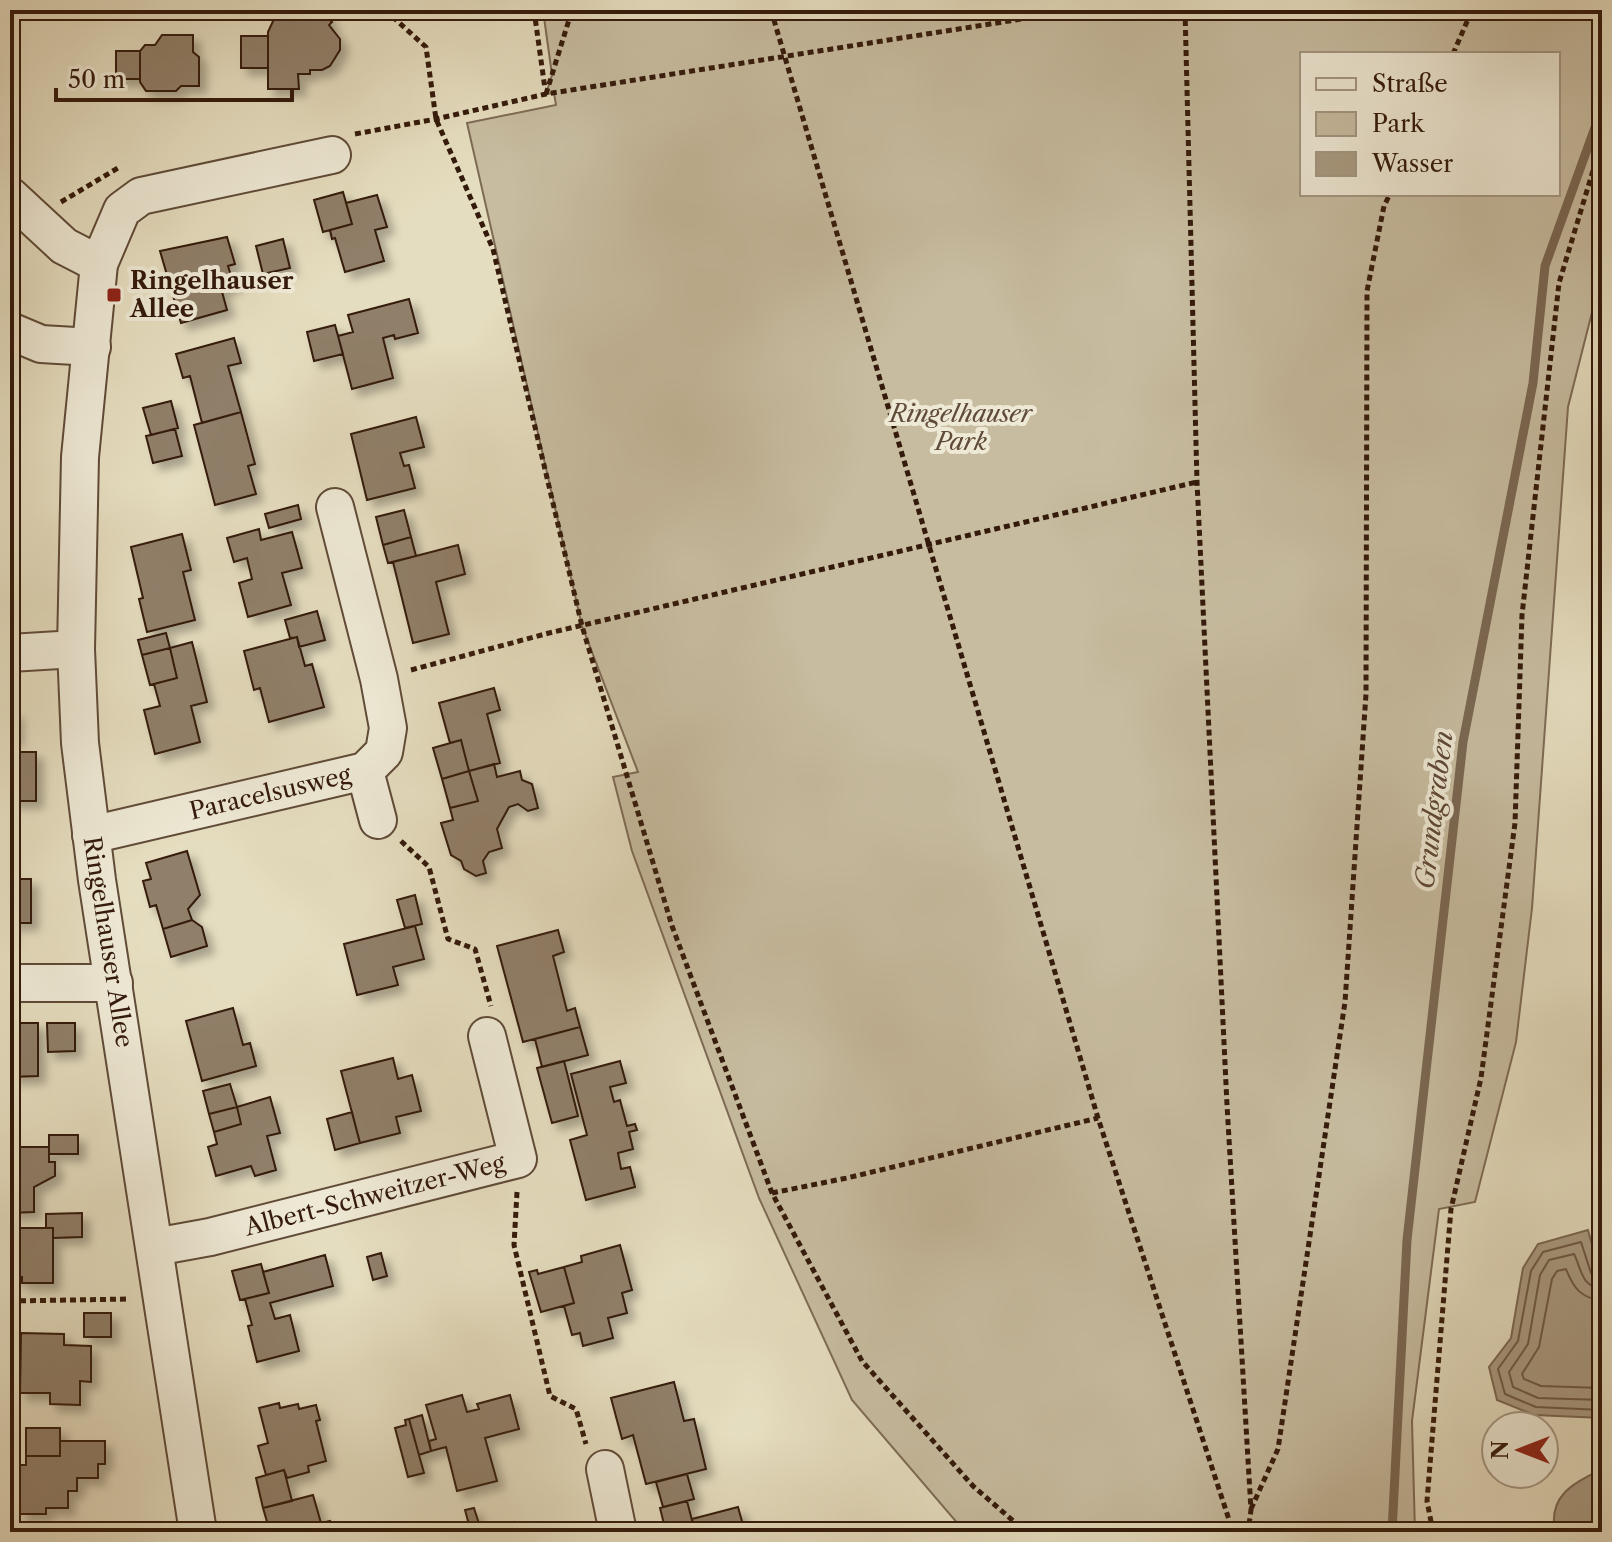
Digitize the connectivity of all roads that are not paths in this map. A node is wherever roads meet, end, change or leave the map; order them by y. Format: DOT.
graph roads {
  1 [pos="332,155"];
  2 [pos="18,218"];
  3 [pos="99,264"];
  4 [pos="10,331"];
  5 [pos="92,347"];
  6 [pos="335,507"];
  7 [pos="76,649"];
  8 [pos="10,653"];
  9 [pos="365,771"];
  10 [pos="378,820"];
  11 [pos="91,835"];
  12 [pos="10,983"];
  13 [pos="114,983"];
  14 [pos="487,1036"];
  15 [pos="155,1247"];
  16 [pos="605,1469"];
  17 [pos="198,1532"];
  18 [pos="618,1532"];
  1 -- 3 [label="street, Ringelhauser Allee"];
  2 -- 3 [label="street"];
  3 -- 5 [label="street, Ringelhauser Allee"];
  4 -- 5 [label="street"];
  5 -- 7 [label="street, Ringelhauser Allee"];
  6 -- 9 [label="street, Paracelsusweg"];
  7 -- 8 [label="street"];
  7 -- 11 [label="street, Ringelhauser Allee"];
  9 -- 10 [label="street"];
  9 -- 11 [label="street, Paracelsusweg"];
  11 -- 13 [label="street, Ringelhauser Allee"];
  12 -- 13 [label="street"];
  13 -- 15 [label="street, Ringelhauser Allee"];
  14 -- 15 [label="street, Albert-Schweitzer-Weg"];
  15 -- 17 [label="street, Ringelhauser Allee"];
  16 -- 18 [label="street"];
}
